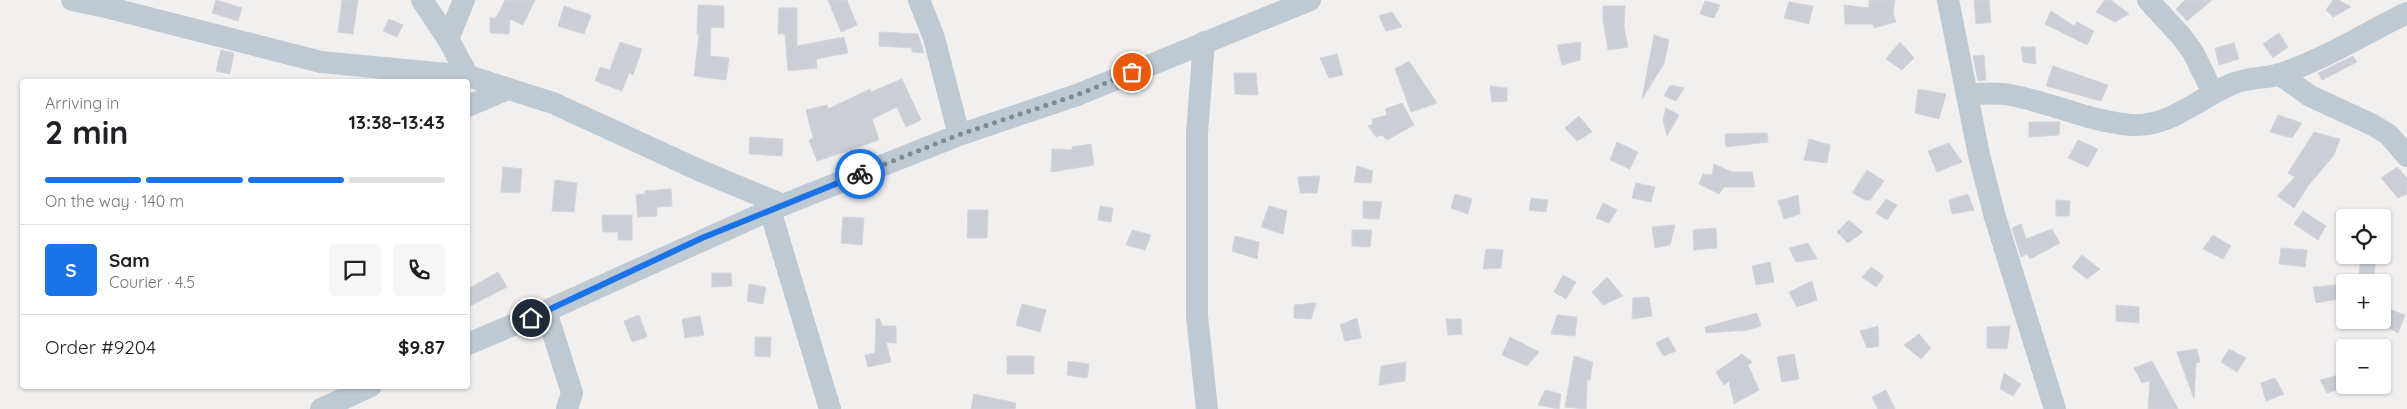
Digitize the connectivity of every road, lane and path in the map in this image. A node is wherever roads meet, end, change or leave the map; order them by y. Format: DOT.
graph roads {
  1 [pos="72,0"];
  2 [pos="422,0"];
  3 [pos="464,0"];
  4 [pos="919,0"];
  5 [pos="1310,0"];
  6 [pos="1948,0"];
  7 [pos="2148,0"];
  8 [pos="2392,0"];
  9 [pos="2407,12"];
  10 [pos="448,39"];
  11 [pos="1204,42"];
  12 [pos="2279,74"];
  13 [pos="468,76"];
  14 [pos="508,89"];
  15 [pos="2212,93"];
  16 [pos="1968,94"];
  17 [pos="470,105"];
  18 [pos="958,135"];
  19 [pos="2407,156"];
  20 [pos="776,207"];
  21 [pos="546,311"];
  22 [pos="470,343"];
  23 [pos="364,389"];
  24 [pos="321,409"];
  25 [pos="567,409"];
  26 [pos="830,409"];
  27 [pos="1207,409"];
  28 [pos="2055,409"];
  1 -- 13 [label="street"];
  2 -- 10 [label="street"];
  3 -- 10 [label="street"];
  4 -- 18 [label="street"];
  5 -- 11 [label="street"];
  6 -- 16 [label="street"];
  7 -- 15 [label="street"];
  8 -- 9 [label="street"];
  9 -- 12 [label="street"];
  10 -- 13 [label="street"];
  11 -- 18 [label="street"];
  11 -- 27 [label="street"];
  12 -- 15 [label="street"];
  12 -- 19 [label="street"];
  13 -- 14 [label="street"];
  14 -- 17 [label="street"];
  14 -- 20 [label="street"];
  15 -- 16 [label="street"];
  16 -- 28 [label="street"];
  18 -- 20 [label="street"];
  20 -- 21 [label="street"];
  20 -- 26 [label="street"];
  21 -- 22 [label="street"];
  21 -- 25 [label="street"];
  23 -- 24 [label="street"];
}
